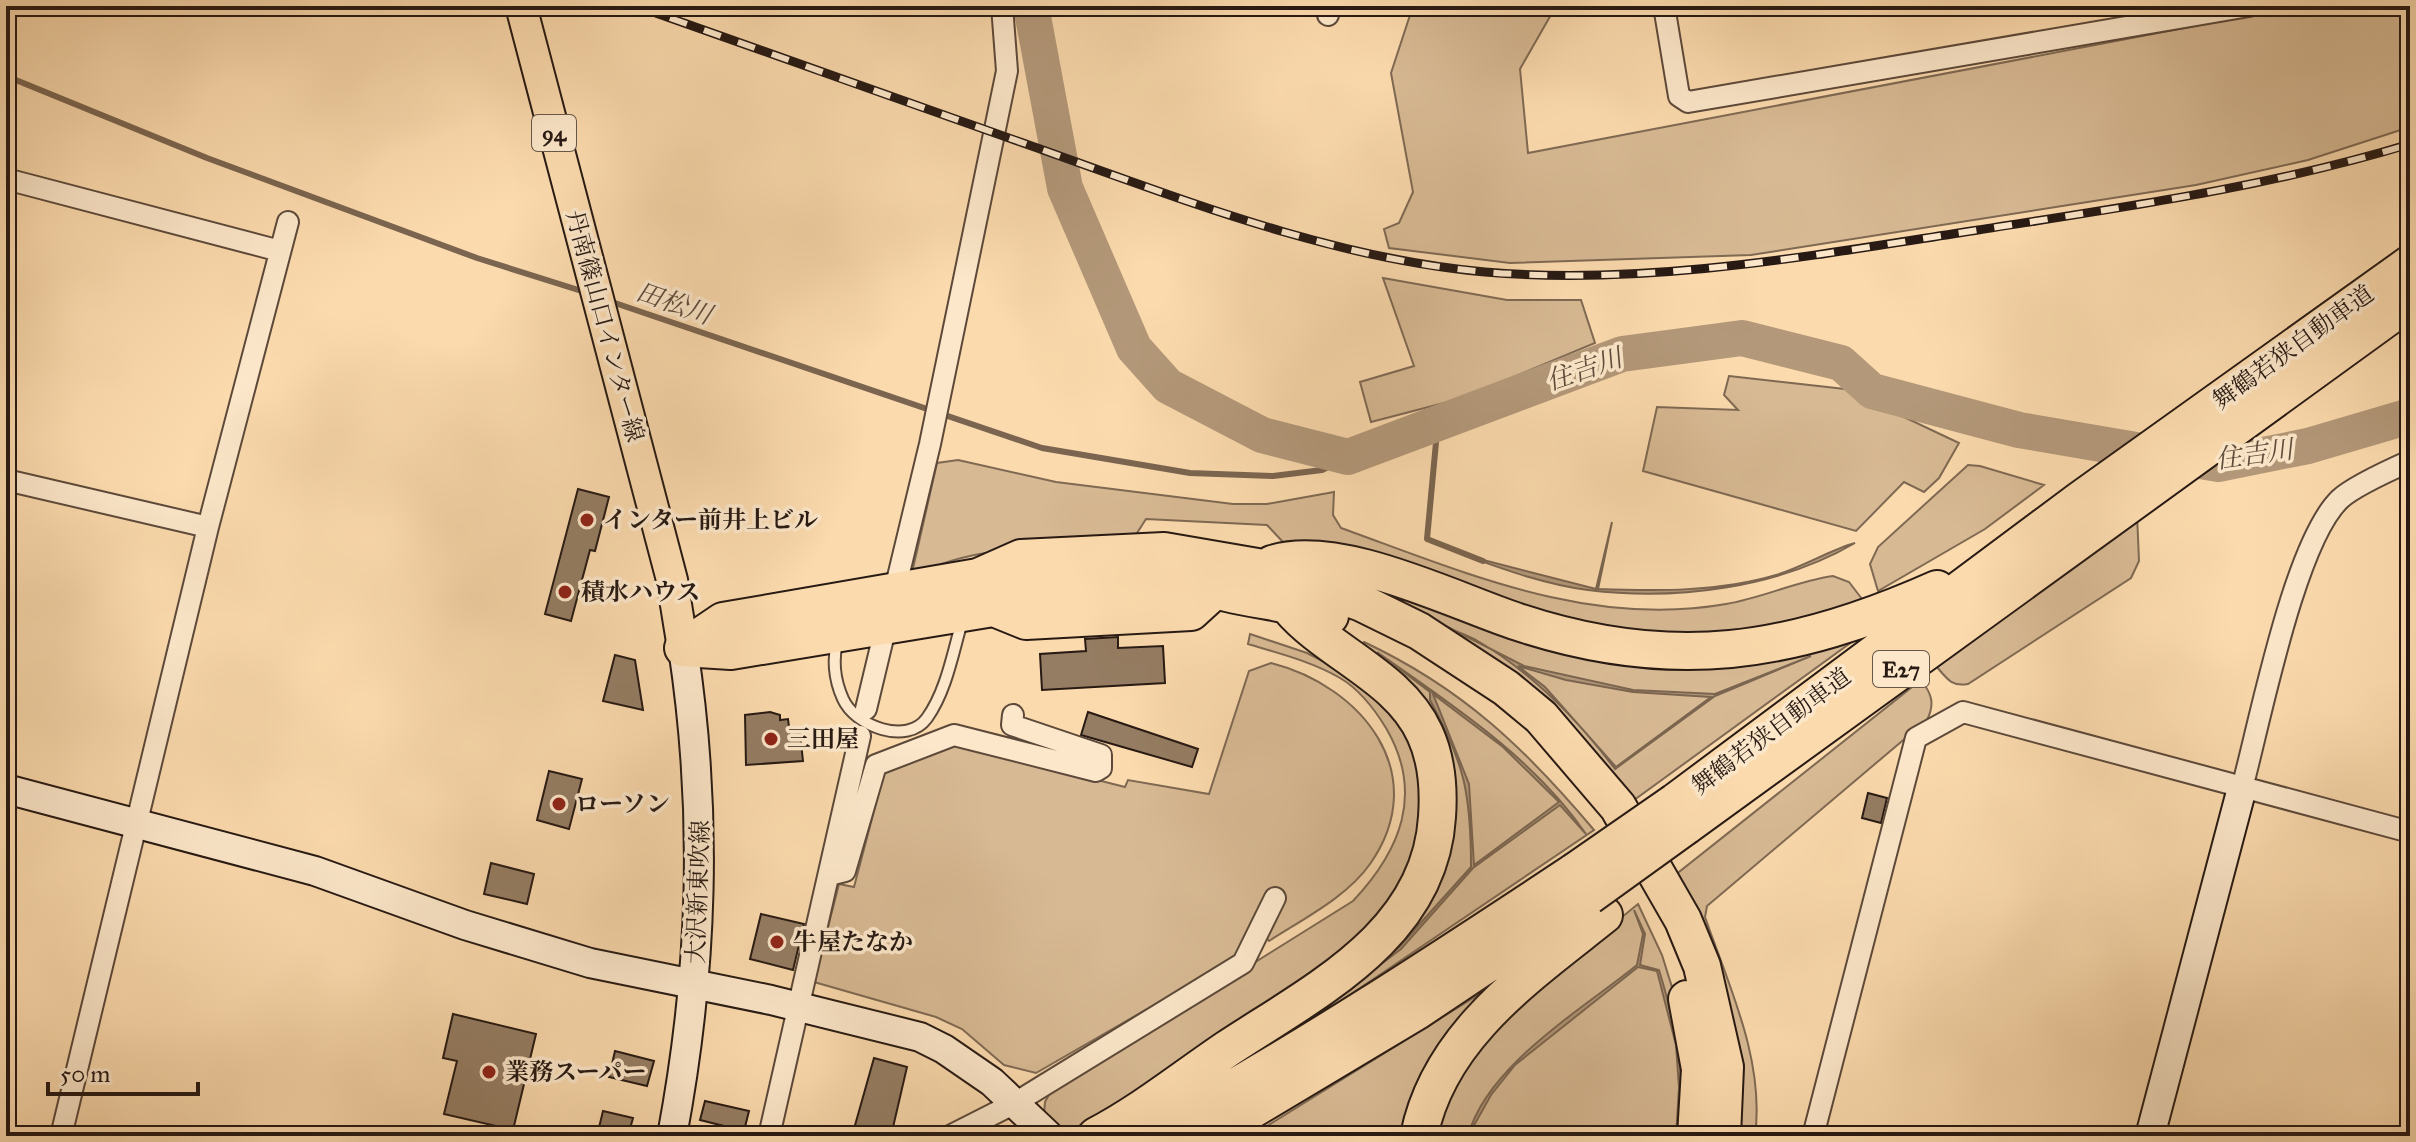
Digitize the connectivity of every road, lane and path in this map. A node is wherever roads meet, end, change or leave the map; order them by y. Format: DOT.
graph roads {
  1 [pos="1002,6"];
  2 [pos="1664,6"];
  3 [pos="2249,6"];
  4 [pos="521,7"];
  5 [pos="6,179"];
  6 [pos="288,222"];
  7 [pos="280,251"];
  8 [pos="2410,264"];
  9 [pos="2410,301"];
  10 [pos="2410,461"];
  11 [pos="6,480"];
  12 [pos="208,527"];
  13 [pos="1998,561"];
  14 [pos="1263,568"];
  15 [pos="1209,576"];
  16 [pos="898,577"];
  17 [pos="978,599"];
  18 [pos="1286,605"];
  19 [pos="846,616"];
  20 [pos="883,638"];
  21 [pos="683,648"];
  22 [pos="866,709"];
  23 [pos="1013,715"];
  24 [pos="860,736"];
  25 [pos="2242,788"];
  26 [pos="6,789"];
  27 [pos="137,821"];
  28 [pos="1686,824"];
  29 [pos="2410,832"];
  30 [pos="829,875"];
  31 [pos="1589,894"];
  32 [pos="1275,898"];
  33 [pos="694,986"];
  34 [pos="799,1007"];
  35 [pos="1015,1103"];
  36 [pos="61,1136"];
  37 [pos="672,1136"];
  38 [pos="769,1136"];
  39 [pos="950,1136"];
  40 [pos="1049,1136"];
  41 [pos="1096,1136"];
  42 [pos="1148,1136"];
  43 [pos="1208,1136"];
  44 [pos="1419,1136"];
  45 [pos="1696,1136"];
  46 [pos="1722,1136"];
  47 [pos="1813,1136"];
  48 [pos="2150,1136"];
  1 -- 16 [label="street"];
  2 -- 3 [label="street"];
  4 -- 21 [label="main road, 丹南篠山口インター線 / 94"];
  5 -- 7 [label="street"];
  6 -- 7 [label="street"];
  7 -- 12 [label="street"];
  8 -- 13 [label="highway, 舞鶴若狭自動車道 / E27"];
  9 -- 28 [label="highway, 舞鶴若狭自動車道 / E27"];
  10 -- 25 [label="street"];
  11 -- 12 [label="street"];
  12 -- 27 [label="street"];
  13 -- 14 [label="highway"];
  13 -- 28 [label="highway, 舞鶴若狭自動車道 / E27"];
  14 -- 15 [label="highway"];
  14 -- 46 [label="highway"];
  15 -- 17 [label="highway"];
  15 -- 17 [label="highway"];
  15 -- 18 [label="highway"];
  17 -- 19 [label="highway"];
  17 -- 19 [label="lane"];
  18 -- 41 [label="highway"];
  18 -- 45 [label="highway"];
  19 -- 21 [label="highway"];
  20 -- 22 [label="street"];
  21 -- 33 [label="street, 大沢新東吹線"];
  23 -- 30 [label="street"];
  24 -- 30 [label="street"];
  25 -- 29 [label="street"];
  25 -- 47 [label="street"];
  25 -- 48 [label="street"];
  26 -- 27 [label="street"];
  27 -- 33 [label="street"];
  27 -- 36 [label="street"];
  28 -- 31 [label="highway, 舞鶴若狭自動車道 / E27, bridge"];
  28 -- 31 [label="highway"];
  30 -- 34 [label="street"];
  31 -- 42 [label="highway, 舞鶴若狭自動車道 / E27"];
  31 -- 43 [label="highway, 舞鶴若狭自動車道 / E27"];
  31 -- 44 [label="highway"];
  32 -- 35 [label="street"];
  33 -- 34 [label="street"];
  33 -- 37 [label="street, 大沢新東吹線"];
  34 -- 35 [label="street"];
  34 -- 38 [label="street"];
  35 -- 39 [label="street"];
  35 -- 40 [label="street"];
}
